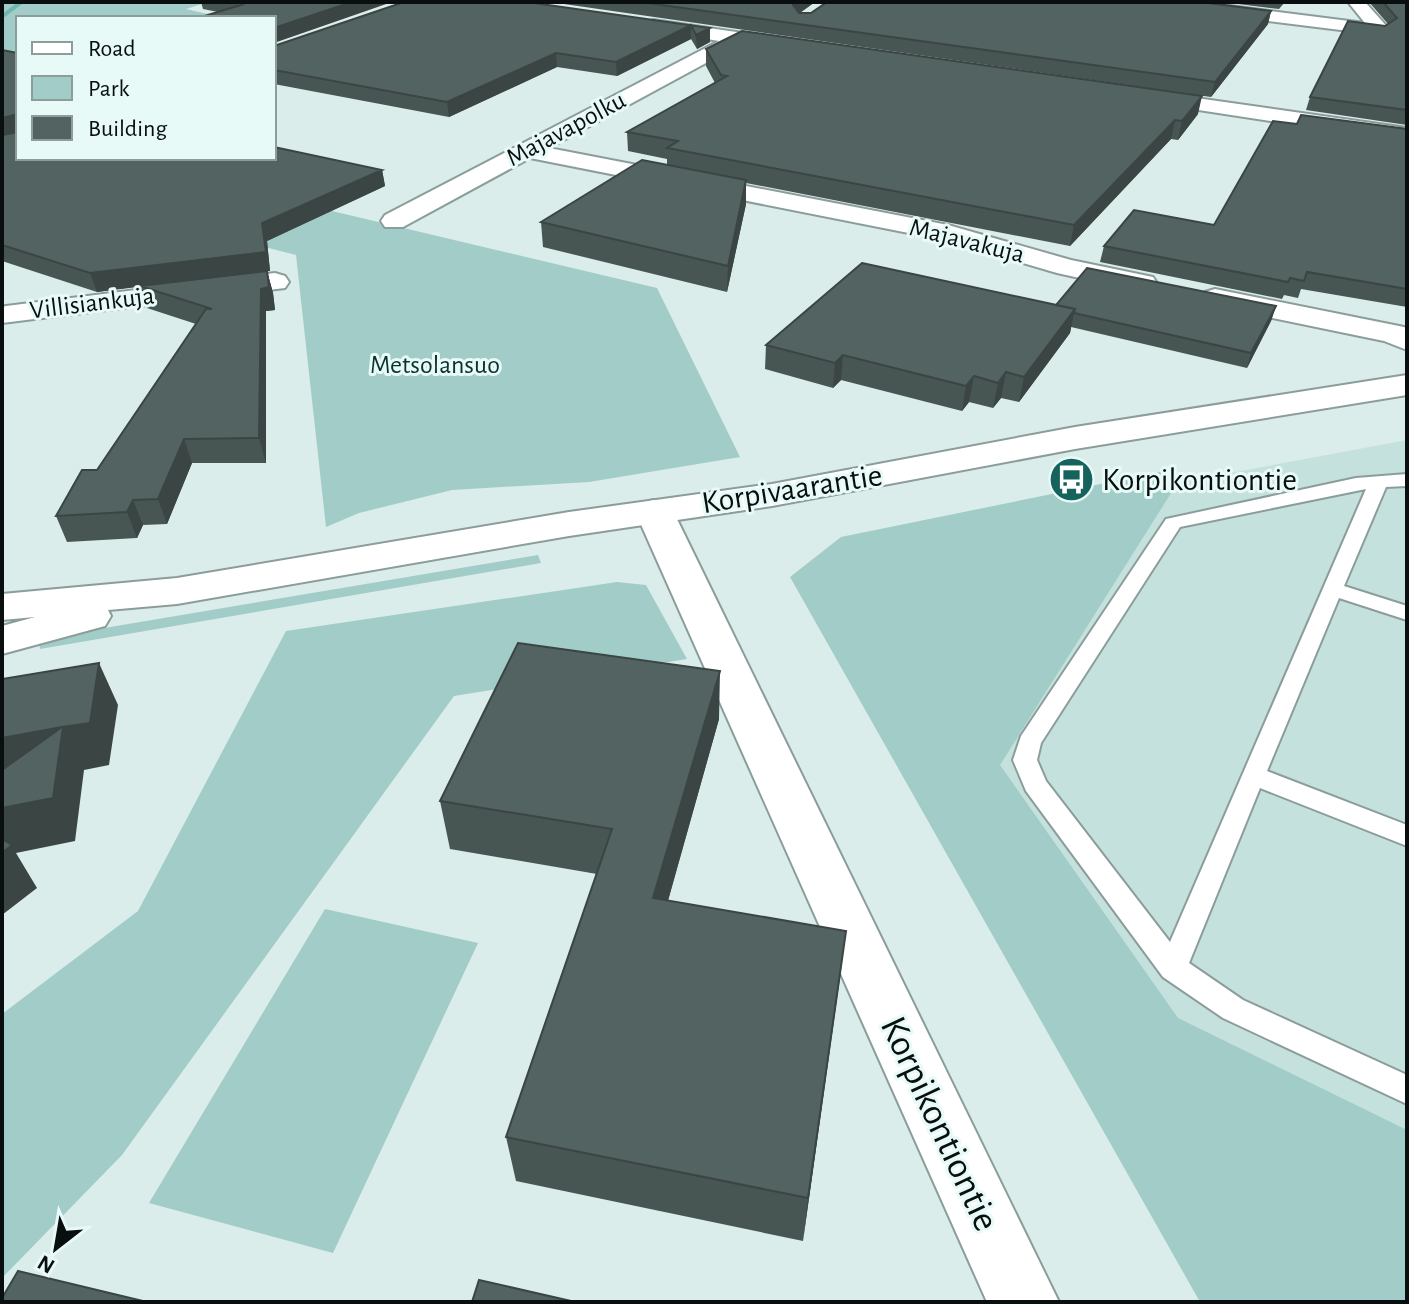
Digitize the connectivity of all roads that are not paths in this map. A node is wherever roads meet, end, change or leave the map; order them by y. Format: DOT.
graph roads {
  1 [pos="1157,2"];
  2 [pos="1356,2"];
  3 [pos="631,22"];
  4 [pos="738,38"];
  5 [pos="805,48"];
  6 [pos="1125,94"];
  7 [pos="1407,135"];
  8 [pos="524,150"];
  9 [pos="394,221"];
  10 [pos="275,282"];
  11 [pos="3,311"];
  12 [pos="1407,341"];
  13 [pos="1407,385"];
  14 [pos="1407,480"];
  15 [pos="1379,481"];
  16 [pos="654,511"];
  17 [pos="1333,589"];
  18 [pos="177,591"];
  19 [pos="2,607"];
  20 [pos="1407,613"];
  21 [pos="2,640"];
  22 [pos="1253,775"];
  23 [pos="1407,836"];
  24 [pos="1173,968"];
  25 [pos="1407,1090"];
  26 [pos="1023,1302"];
  1 -- 2 [label="street"];
  3 -- 4 [label="street"];
  4 -- 5 [label="street"];
  4 -- 8 [label="street, Majavapolku"];
  6 -- 7 [label="street"];
  8 -- 9 [label="street, Majavapolku"];
  8 -- 12 [label="street, Majavakuja"];
  10 -- 11 [label="street, Villisiankuja"];
  13 -- 16 [label="street, Korpivaarantie"];
  14 -- 15 [label="lane"];
  15 -- 17 [label="lane"];
  15 -- 24 [label="lane"];
  16 -- 18 [label="street, Korpivaarantie"];
  16 -- 26 [label="street, Korpikontiontie"];
  17 -- 20 [label="lane"];
  17 -- 22 [label="lane"];
  18 -- 19 [label="street, Korpivaarantie"];
  18 -- 21 [label="street, Korpivaarantie"];
  22 -- 23 [label="lane"];
  22 -- 24 [label="lane"];
  24 -- 25 [label="lane"];
}
